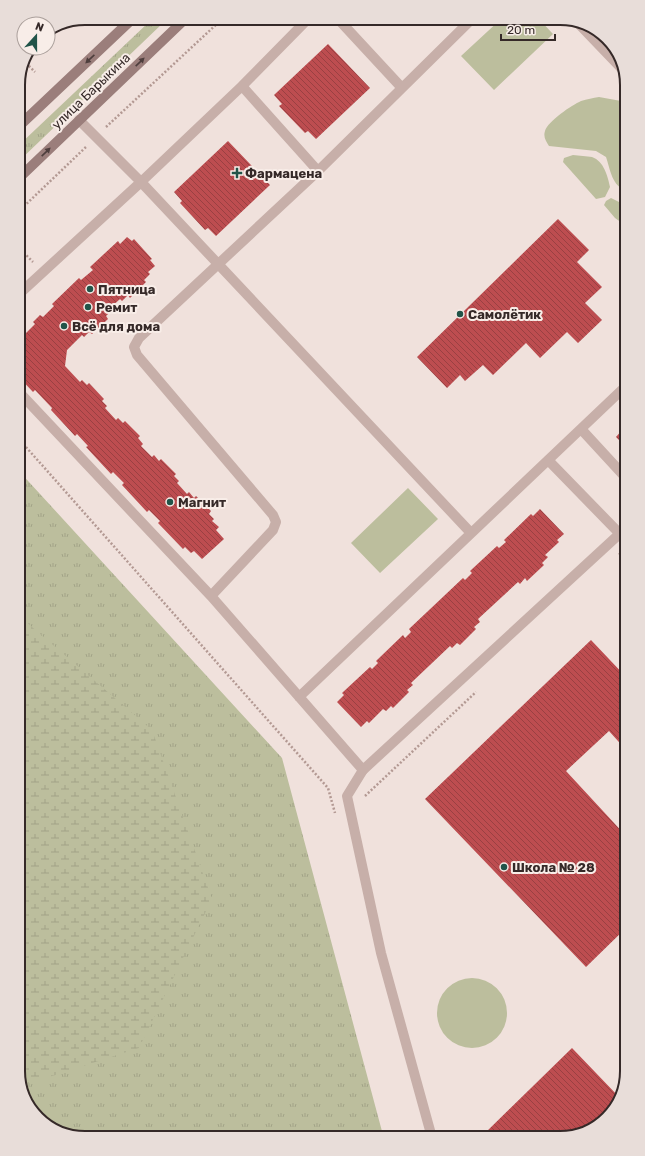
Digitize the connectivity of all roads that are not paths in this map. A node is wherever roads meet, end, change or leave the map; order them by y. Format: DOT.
graph roads {
  1 [pos="126,25"];
  2 [pos="179,25"];
  3 [pos="302,25"];
  4 [pos="344,25"];
  5 [pos="466,25"];
  6 [pos="586,31"];
  7 [pos="616,62"];
  8 [pos="242,86"];
  9 [pos="402,88"];
  10 [pos="79,120"];
  11 [pos="25,121"];
  12 [pos="318,171"];
  13 [pos="25,172"];
  14 [pos="141,182"];
  15 [pos="218,263"];
  16 [pos="25,289"];
  17 [pos="620,392"];
  18 [pos="25,398"];
  19 [pos="581,428"];
  20 [pos="548,460"];
  21 [pos="620,470"];
  22 [pos="620,527"];
  23 [pos="470,533"];
  24 [pos="620,533"];
  25 [pos="211,596"];
  26 [pos="300,697"];
  27 [pos="363,770"];
  28 [pos="430,1131"];
  1 -- 11 [label="street, улица Барыкина, one-way"];
  10 -- 2 [label="street, улица Барыкина, one-way"];
  3 -- 8 [label="street"];
  4 -- 9 [label="street"];
  5 -- 9 [label="street"];
  6 -- 7 [label="street"];
  8 -- 12 [label="street"];
  8 -- 14 [label="street"];
  9 -- 12 [label="street"];
  13 -- 10 [label="street, улица Барыкина, one-way"];
  10 -- 14 [label="street"];
  12 -- 15 [label="street"];
  14 -- 15 [label="street"];
  14 -- 16 [label="street"];
  15 -- 23 [label="street"];
  15 -- 25 [label="street"];
  17 -- 19 [label="street"];
  18 -- 25 [label="street"];
  19 -- 20 [label="street"];
  19 -- 21 [label="street"];
  20 -- 22 [label="street"];
  20 -- 23 [label="street"];
  23 -- 26 [label="street"];
  24 -- 27 [label="street"];
  25 -- 26 [label="street"];
  26 -- 27 [label="street"];
  27 -- 28 [label="street"];
}
